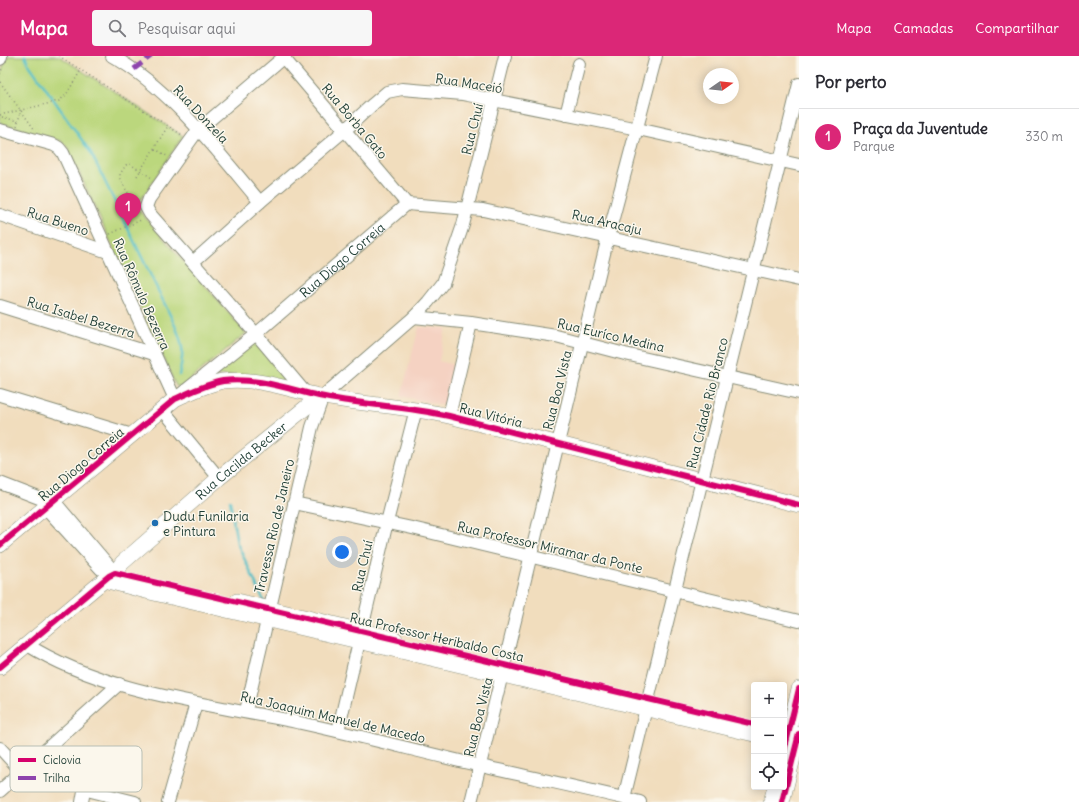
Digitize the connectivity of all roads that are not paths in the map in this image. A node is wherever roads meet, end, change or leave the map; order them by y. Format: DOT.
graph roads {
  1 [pos="112,56"];
  2 [pos="505,56"];
  3 [pos="656,56"];
  4 [pos="283,57"];
  5 [pos="579,64"];
  6 [pos="799,84"];
  7 [pos="493,100"];
  8 [pos="566,115"];
  9 [pos="0,126"];
  10 [pos="638,129"];
  11 [pos="198,130"];
  12 [pos="346,130"];
  13 [pos="780,161"];
  14 [pos="799,165"];
  15 [pos="260,202"];
  16 [pos="406,204"];
  17 [pos="467,208"];
  18 [pos="0,215"];
  19 [pos="608,237"];
  20 [pos="108,252"];
  21 [pos="193,262"];
  22 [pos="754,270"];
  23 [pos="799,280"];
  24 [pos="0,306"];
  25 [pos="414,317"];
  26 [pos="471,323"];
  27 [pos="256,334"];
  28 [pos="583,343"];
  29 [pos="154,354"];
  30 [pos="728,376"];
  31 [pos="304,391"];
  32 [pos="799,393"];
  33 [pos="0,395"];
  34 [pos="321,396"];
  35 [pos="175,399"];
  36 [pos="416,409"];
  37 [pos="163,410"];
  38 [pos="449,416"];
  39 [pos="132,435"];
  40 [pos="558,444"];
  41 [pos="219,478"];
  42 [pos="702,481"];
  43 [pos="0,483"];
  44 [pos="48,502"];
  45 [pos="294,503"];
  46 [pos="799,505"];
  47 [pos="387,522"];
  48 [pos="0,544"];
  49 [pos="530,557"];
  50 [pos="110,576"];
  51 [pos="675,591"];
  52 [pos="267,613"];
  53 [pos="799,621"];
  54 [pos="360,636"];
  55 [pos="26,644"];
  56 [pos="0,667"];
  57 [pos="504,669"];
  58 [pos="119,684"];
  59 [pos="799,689"];
  60 [pos="196,703"];
  61 [pos="648,703"];
  62 [pos="246,711"];
  63 [pos="751,723"];
  64 [pos="338,731"];
  65 [pos="751,733"];
  66 [pos="792,739"];
  67 [pos="51,746"];
  68 [pos="0,748"];
  69 [pos="10,759"];
  70 [pos="480,766"];
  71 [pos="787,769"];
  72 [pos="10,782"];
  73 [pos="774,790"];
  74 [pos="784,790"];
  75 [pos="0,791"];
  76 [pos="84,792"];
  77 [pos="95,792"];
  78 [pos="624,798"];
  79 [pos="82,802"];
  80 [pos="135,802"];
  81 [pos="168,802"];
  82 [pos="471,802"];
  83 [pos="640,802"];
  84 [pos="771,802"];
  85 [pos="782,802"];
  1 -- 11 [label="street, Rua Donzela"];
  2 -- 7 [label="street, Rua Chuí"];
  3 -- 10 [label="street, Rua Boa Vista"];
  4 -- 11 [label="street"];
  4 -- 12 [label="street, Rua Borba Gato"];
  5 -- 8 [label="street"];
  6 -- 13 [label="street, Rua Cidade Rio Branco"];
  7 -- 8 [label="street, Rua Maceió"];
  7 -- 12 [label="street, Rua Maceió"];
  7 -- 17 [label="street, Rua Chuí"];
  8 -- 10 [label="street, Rua Maceió"];
  9 -- 20 [label="street, Rua Rômulo Bezerra"];
  10 -- 13 [label="street, Rua Maceió"];
  10 -- 19 [label="street, Rua Boa Vista"];
  11 -- 15 [label="street, Rua Donzela"];
  11 -- 21 [label="street"];
  12 -- 15 [label="street, Rua Maceió"];
  12 -- 16 [label="street, Rua Borba Gato"];
  13 -- 14 [label="street, Rua Maceió"];
  13 -- 22 [label="street, Rua Cidade Rio Branco"];
  15 -- 21 [label="street, Rua Maceió"];
  16 -- 17 [label="street, Rua Aracaju"];
  16 -- 27 [label="street, Rua Diogo Correia"];
  17 -- 19 [label="street, Rua Aracaju"];
  17 -- 25 [label="street, Rua Cacilda Becker"];
  18 -- 20 [label="street, Rua Bueno"];
  19 -- 22 [label="street, Rua Aracaju"];
  19 -- 28 [label="street, Rua Boa Vista"];
  20 -- 29 [label="street, Rua Rômulo Bezerra"];
  21 -- 27 [label="street"];
  22 -- 23 [label="street, Rua Aracaju"];
  22 -- 30 [label="street, Rua Cidade Rio Branco"];
  24 -- 29 [label="street, Rua Isabel Bezerra"];
  25 -- 26 [label="street, Rua Euríco Medina"];
  25 -- 34 [label="street, Rua Cacilda Becker"];
  26 -- 28 [label="street, Rua Euríco Medina"];
  26 -- 38 [label="street"];
  27 -- 31 [label="street"];
  27 -- 35 [label="street, Rua Diogo Correia"];
  28 -- 30 [label="street, Rua Euríco Medina"];
  28 -- 40 [label="street, Rua Boa Vista"];
  29 -- 35 [label="street, Rua Rômulo Bezerra"];
  30 -- 32 [label="street, Rua Euríco Medina"];
  30 -- 42 [label="street, Rua Cidade Rio Branco"];
  31 -- 34 [label="main road, Rua Vitória"];
  31 -- 35 [label="main road, Rua Vitória"];
  33 -- 39 [label="street"];
  34 -- 36 [label="main road, Rua Vitória"];
  34 -- 41 [label="main road, Rua Cacilda Becker"];
  34 -- 45 [label="street, Travessa Rio de Janeiro"];
  35 -- 37 [label="main road, Rua Diogo Correia"];
  36 -- 38 [label="main road, Rua Vitória"];
  36 -- 47 [label="street, Rua Chuí"];
  37 -- 39 [label="main road, Rua Diogo Correia"];
  37 -- 41 [label="street"];
  38 -- 40 [label="main road, Rua Vitória"];
  39 -- 44 [label="main road, Rua Diogo Correia"];
  40 -- 42 [label="main road, Rua Vitória"];
  40 -- 49 [label="street, Rua Boa Vista"];
  41 -- 50 [label="main road, Rua Cacilda Becker"];
  42 -- 46 [label="main road, Rua Vitória"];
  42 -- 51 [label="street, Rua Cidade Rio Branco"];
  43 -- 44 [label="street"];
  44 -- 48 [label="main road, Rua Diogo Correia"];
  44 -- 50 [label="street"];
  45 -- 47 [label="street, Rua Professor Miramar da Ponte"];
  45 -- 52 [label="street, Travessa Rio de Janeiro"];
  47 -- 49 [label="street, Rua Professor Miramar da Ponte"];
  47 -- 54 [label="street, Rua Chuí"];
  49 -- 51 [label="street, Rua Professor Miramar da Ponte"];
  49 -- 57 [label="street, Rua Boa Vista"];
  50 -- 52 [label="main road, Rua Professor Heribaldo Costa"];
  50 -- 55 [label="main road, Rua Cacilda Becker"];
  51 -- 53 [label="street, Rua Professor Miramar da Ponte"];
  51 -- 61 [label="street, Rua Cidade Rio Branco"];
  52 -- 54 [label="main road, Rua Professor Heribaldo Costa"];
  52 -- 62 [label="street, Travessa Rio de Janeiro"];
  54 -- 57 [label="main road, Rua Professor Heribaldo Costa"];
  54 -- 64 [label="street, Rua Chuí"];
  55 -- 56 [label="main road, Rua Cacilda Becker"];
  55 -- 58 [label="street, Rua Joaquim Manuel de Macedo"];
  57 -- 61 [label="main road, Rua Professor Heribaldo Costa"];
  57 -- 70 [label="street, Rua Boa Vista"];
  58 -- 60 [label="street, Rua Joaquim Manuel de Macedo"];
  58 -- 67 [label="street"];
  59 -- 66 [label="main road"];
  60 -- 62 [label="street, Rua Joaquim Manuel de Macedo"];
  60 -- 81 [label="street"];
  61 -- 63 [label="main road, Rua Professor Heribaldo Costa"];
  61 -- 65 [label="main road, Rua Professor Heribaldo Costa"];
  61 -- 78 [label="street, Rua Cidade Rio Branco"];
  62 -- 64 [label="street, Rua Joaquim Manuel de Macedo"];
  64 -- 70 [label="street, Rua Joaquim Manuel de Macedo"];
  66 -- 71 [label="main road"];
  68 -- 69 [label="street"];
  70 -- 78 [label="street, Rua Joaquim Manuel de Macedo"];
  70 -- 82 [label="street, Rua Boa Vista"];
  72 -- 75 [label="street"];
  73 -- 84 [label="main road"];
  74 -- 85 [label="main road"];
  76 -- 79 [label="street"];
  77 -- 80 [label="street"];
  78 -- 83 [label="street, Rua Joaquim Manuel de Macedo"];
}
